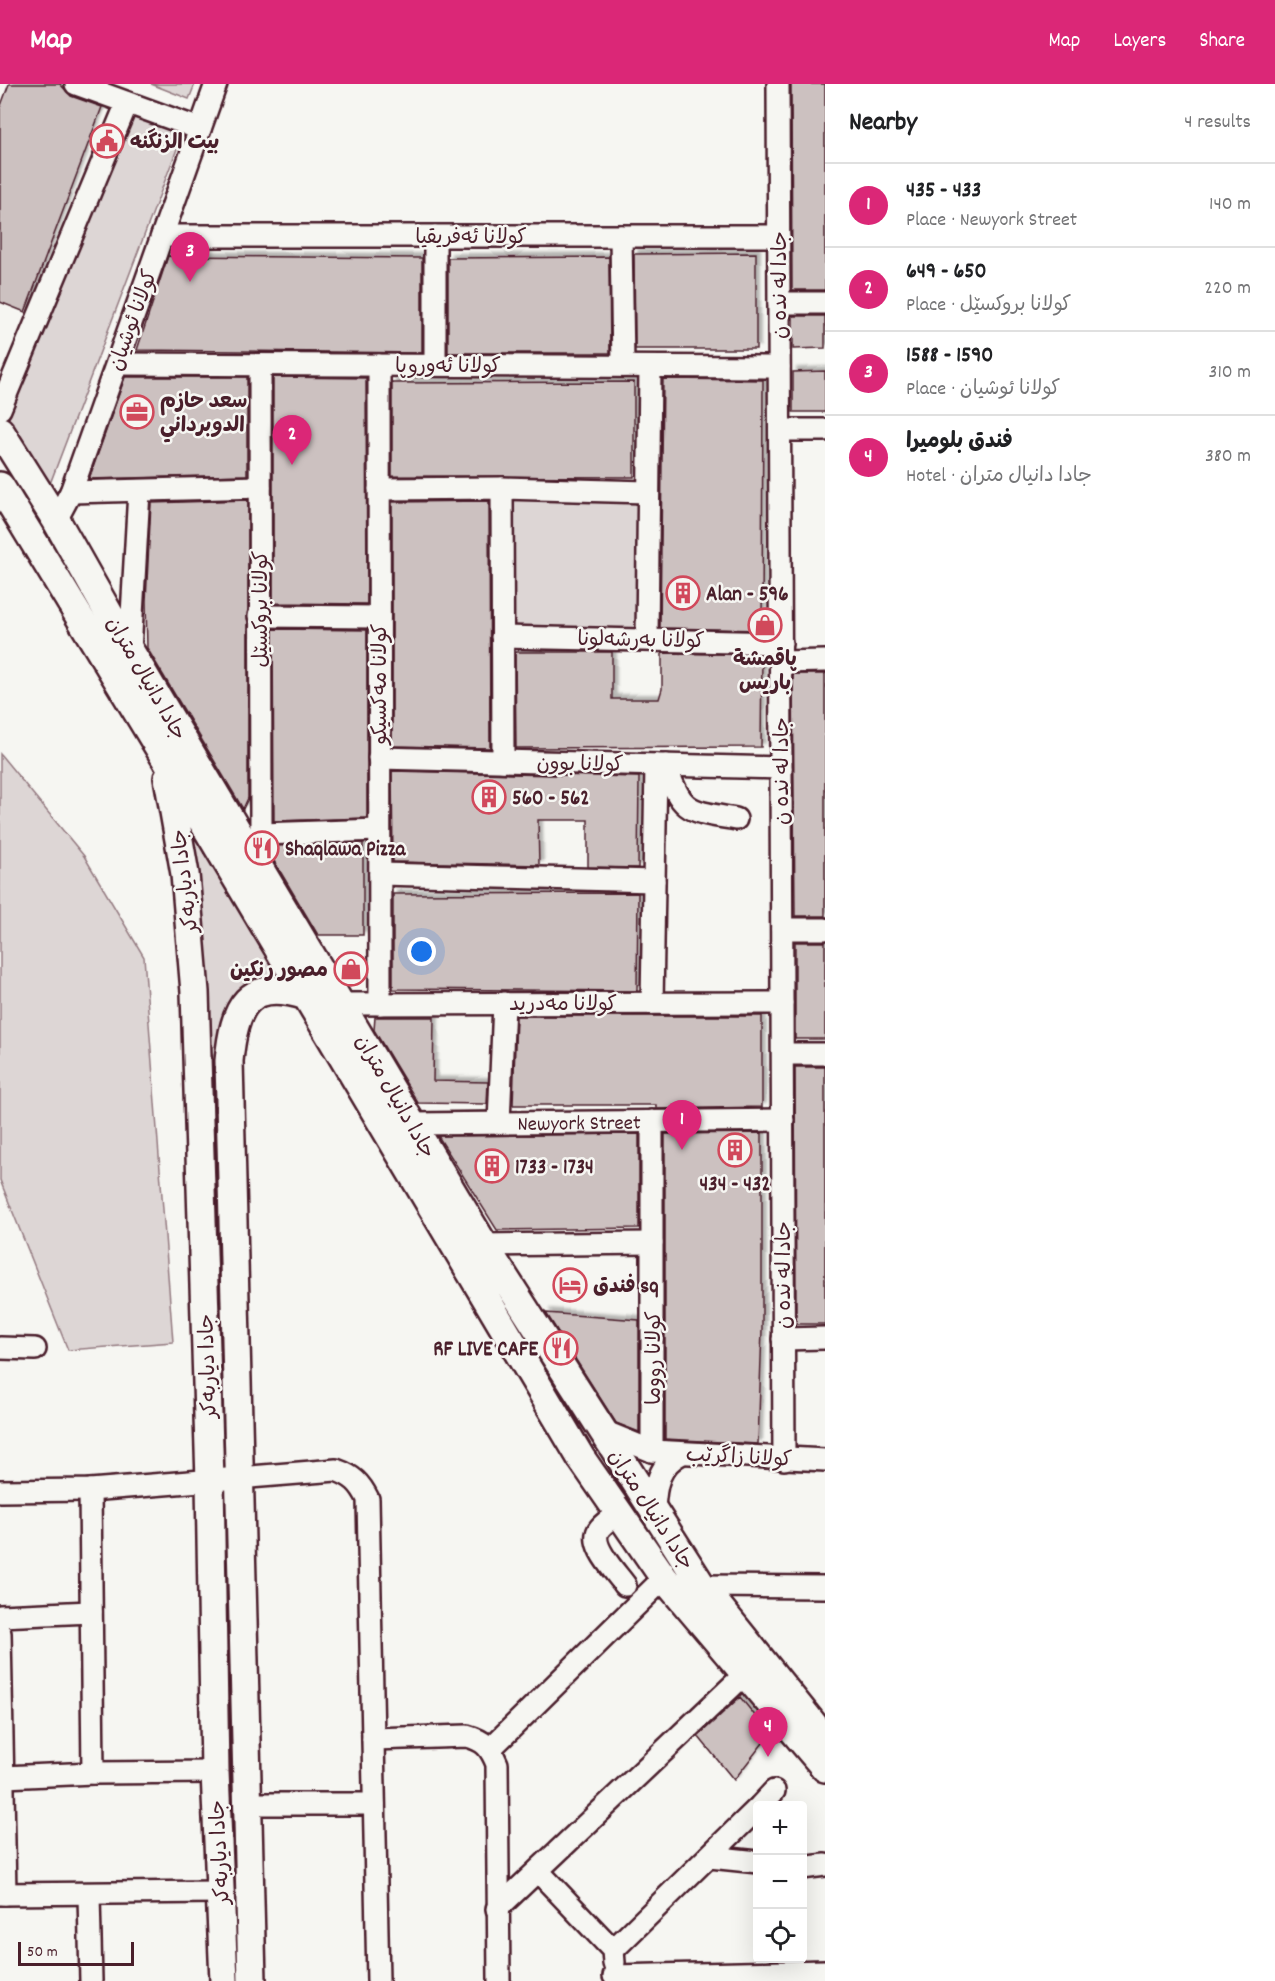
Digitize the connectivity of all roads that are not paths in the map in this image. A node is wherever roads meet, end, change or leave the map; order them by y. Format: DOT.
graph roads {
  1 [pos="76,84"];
  2 [pos="216,84"];
  3 [pos="778,84"];
  4 [pos="127,103"];
  5 [pos="200,129"];
  6 [pos="162,236"];
  7 [pos="435,236"];
  8 [pos="621,236"];
  9 [pos="779,236"];
  10 [pos="779,303"];
  11 [pos="825,303"];
  12 [pos="117,364"];
  13 [pos="260,364"];
  14 [pos="435,364"];
  15 [pos="378,365"];
  16 [pos="623,366"];
  17 [pos="650,367"];
  18 [pos="779,367"];
  19 [pos="0,409"];
  20 [pos="780,430"];
  21 [pos="825,430"];
  22 [pos="0,431"];
  23 [pos="25,471"];
  24 [pos="0,486"];
  25 [pos="260,487"];
  26 [pos="502,488"];
  27 [pos="379,489"];
  28 [pos="139,490"];
  29 [pos="71,492"];
  30 [pos="647,492"];
  31 [pos="56,520"];
  32 [pos="259,616"];
  33 [pos="379,617"];
  34 [pos="502,637"];
  35 [pos="647,638"];
  36 [pos="130,651"];
  37 [pos="781,652"];
  38 [pos="825,661"];
  39 [pos="162,753"];
  40 [pos="379,758"];
  41 [pos="503,761"];
  42 [pos="661,765"];
  43 [pos="781,768"];
  44 [pos="736,819"];
  45 [pos="379,830"];
  46 [pos="253,839"];
  47 [pos="380,874"];
  48 [pos="654,881"];
  49 [pos="782,929"];
  50 [pos="825,929"];
  51 [pos="306,996"];
  52 [pos="504,1003"];
  53 [pos="652,1003"];
  54 [pos="782,1003"];
  55 [pos="343,1004"];
  56 [pos="380,1004"];
  57 [pos="783,1054"];
  58 [pos="825,1054"];
  59 [pos="783,1120"];
  60 [pos="652,1121"];
  61 [pos="499,1123"];
  62 [pos="413,1124"];
  63 [pos="652,1243"];
  64 [pos="484,1245"];
  65 [pos="825,1338"];
  66 [pos="783,1339"];
  67 [pos="0,1348"];
  68 [pos="35,1349"];
  69 [pos="603,1431"];
  70 [pos="652,1451"];
  71 [pos="682,1453"];
  72 [pos="784,1459"];
  73 [pos="825,1460"];
  74 [pos="238,1479"];
  75 [pos="210,1481"];
  76 [pos="90,1490"];
  77 [pos="0,1491"];
  78 [pos="654,1511"];
  79 [pos="618,1513"];
  80 [pos="664,1578"];
  81 [pos="625,1585"];
  82 [pos="702,1586"];
  83 [pos="825,1587"];
  84 [pos="91,1612"];
  85 [pos="0,1616"];
  86 [pos="0,1633"];
  87 [pos="744,1675"];
  88 [pos="813,1710"];
  89 [pos="374,1739"];
  90 [pos="825,1739"];
  91 [pos="491,1748"];
  92 [pos="825,1768"];
  93 [pos="215,1772"];
  94 [pos="93,1773"];
  95 [pos="4,1777"];
  96 [pos="248,1804"];
  97 [pos="374,1804"];
  98 [pos="753,1812"];
  99 [pos="710,1857"];
  100 [pos="753,1861"];
  101 [pos="825,1865"];
  102 [pos="807,1867"];
  103 [pos="538,1871"];
  104 [pos="221,1892"];
  105 [pos="2,1894"];
  106 [pos="89,1895"];
  107 [pos="497,1909"];
  108 [pos="613,1950"];
  109 [pos="825,1971"];
  110 [pos="614,1978"];
  111 [pos="91,1981"];
  112 [pos="224,1981"];
  113 [pos="252,1981"];
  114 [pos="378,1981"];
  115 [pos="499,1981"];
  1 -- 4 [label="street"];
  2 -- 5 [label="street, كولانا ئوشيان"];
  3 -- 9 [label="street, جادا له نده ن"];
  4 -- 5 [label="street"];
  4 -- 19 [label="street"];
  5 -- 6 [label="street, كولانا ئوشيان"];
  6 -- 7 [label="street, كولانا ئه‌فریقیا"];
  6 -- 12 [label="street, كولانا ئوشيان"];
  7 -- 8 [label="street, كولانا ئه‌فریقیا"];
  7 -- 14 [label="street"];
  8 -- 9 [label="street, كولانا ئه‌فریقیا"];
  8 -- 16 [label="street"];
  9 -- 10 [label="street, جادا له نده ن"];
  10 -- 11 [label="street"];
  10 -- 18 [label="street, جادا له نده ن"];
  12 -- 13 [label="street, كولانا ئه‌وروپا"];
  12 -- 29 [label="street, كولانا ئوشيان"];
  13 -- 15 [label="street, كولانا ئه‌وروپا"];
  13 -- 25 [label="street, كولانا بروکسێل"];
  14 -- 15 [label="street, كولانا ئه‌وروپا"];
  14 -- 16 [label="street, كولانا ئه‌وروپا"];
  15 -- 27 [label="street, كولانا مەکسیکو"];
  16 -- 17 [label="street, كولانا ئه‌وروپا"];
  17 -- 18 [label="street, كولانا ئه‌وروپا"];
  17 -- 30 [label="street"];
  18 -- 20 [label="street, جادا له نده ن"];
  20 -- 21 [label="street"];
  20 -- 37 [label="street, جادا له نده ن"];
  22 -- 23 [label="main road, جادا دانيال متران"];
  23 -- 24 [label="main road"];
  23 -- 31 [label="main road, جادا دانيال متران"];
  24 -- 39 [label="main road, جادا دانيال متران"];
  25 -- 28 [label="street"];
  25 -- 32 [label="street, كولانا بروکسێل"];
  26 -- 27 [label="street"];
  26 -- 30 [label="street"];
  26 -- 34 [label="street"];
  27 -- 33 [label="street, كولانا مەکسیکو"];
  28 -- 29 [label="street"];
  28 -- 36 [label="street"];
  29 -- 31 [label="street, كولانا ئوشيان"];
  30 -- 35 [label="street"];
  31 -- 36 [label="main road, جادا دانيال متران"];
  32 -- 33 [label="street"];
  32 -- 46 [label="street, كولانا بروکسێل"];
  33 -- 40 [label="street, كولانا مەکسیکو"];
  34 -- 35 [label="street, كولانا به‌رشه‌لونا"];
  34 -- 41 [label="street"];
  35 -- 37 [label="street, كولانا به‌رشه‌لونا"];
  36 -- 46 [label="main road, جادا دانيال متران"];
  37 -- 38 [label="street, كولانا به‌رشه‌لونا"];
  37 -- 43 [label="street, جادا له نده ن"];
  39 -- 51 [label="main road, جادا دانيال متران"];
  39 -- 75 [label="main road, جادا دیاربه‌كر"];
  40 -- 41 [label="street, كولانا بوون"];
  40 -- 45 [label="street, كولانا مەکسیکو"];
  41 -- 42 [label="street, كولانا بوون"];
  42 -- 43 [label="street, كولانا بوون"];
  42 -- 44 [label="street"];
  42 -- 48 [label="street"];
  43 -- 49 [label="street, جادا له نده ن"];
  45 -- 46 [label="street"];
  45 -- 47 [label="street, كولانا مەکسیکو"];
  46 -- 55 [label="main road, جادا دانيال متران"];
  47 -- 48 [label="street"];
  47 -- 56 [label="street, كولانا مەکسیکو"];
  48 -- 53 [label="street"];
  49 -- 50 [label="street"];
  49 -- 54 [label="street, جادا له نده ن"];
  51 -- 74 [label="main road, جادا دیاربه‌كر"];
  51 -- 79 [label="main road, جادا دانيال متران"];
  52 -- 53 [label="street, كولانا مه‌درید"];
  52 -- 56 [label="street, كولانا مه‌درید"];
  52 -- 61 [label="street"];
  53 -- 54 [label="street, كولانا مه‌درید"];
  54 -- 57 [label="street, جادا له نده ن"];
  55 -- 56 [label="street, كولانا مه‌درید"];
  55 -- 62 [label="main road, جادا دانيال متران"];
  57 -- 58 [label="street"];
  57 -- 59 [label="street, جادا له نده ن"];
  59 -- 60 [label="street, Newyork Street"];
  59 -- 66 [label="street, جادا له نده ن"];
  60 -- 61 [label="street, Newyork Street"];
  60 -- 63 [label="street, كولانا رووما"];
  61 -- 62 [label="street, Newyork Street"];
  62 -- 64 [label="main road, جادا دانيال متران"];
  63 -- 64 [label="street"];
  63 -- 70 [label="street, كولانا رووما"];
  64 -- 69 [label="main road, جادا دانيال متران"];
  65 -- 66 [label="street"];
  66 -- 72 [label="street, جادا له نده ن"];
  67 -- 68 [label="street"];
  69 -- 70 [label="street, كولانا زاگرێب"];
  69 -- 78 [label="main road, جادا دانيال متران"];
  70 -- 71 [label="street, كولانا زاگرێب"];
  71 -- 72 [label="street, كولانا زاگرێب"];
  71 -- 78 [label="street"];
  72 -- 73 [label="street, كولانا زاگرێب"];
  74 -- 75 [label="street"];
  74 -- 89 [label="street"];
  74 -- 96 [label="main road, جادا دیاربه‌كر"];
  75 -- 76 [label="street"];
  75 -- 93 [label="main road, جادا دیاربه‌كر"];
  76 -- 77 [label="street"];
  76 -- 84 [label="street"];
  78 -- 82 [label="main road, جادا دانيال متران"];
  79 -- 80 [label="main road, جادا دانيال متران"];
  79 -- 81 [label="street"];
  80 -- 87 [label="main road, جادا دانيال متران"];
  80 -- 91 [label="street"];
  82 -- 83 [label="street"];
  82 -- 88 [label="main road, جادا دانيال متران"];
  84 -- 85 [label="street"];
  84 -- 94 [label="street"];
  86 -- 95 [label="street"];
  87 -- 92 [label="main road, جادا دانيال متران"];
  87 -- 103 [label="street"];
  88 -- 90 [label="main road, جادا دانيال متران"];
  89 -- 91 [label="street"];
  89 -- 97 [label="street"];
  91 -- 107 [label="street"];
  93 -- 94 [label="street"];
  93 -- 104 [label="main road, جادا دیاربه‌كر"];
  94 -- 95 [label="street"];
  95 -- 105 [label="street"];
  96 -- 97 [label="street"];
  96 -- 113 [label="main road, جادا دیاربه‌كر"];
  97 -- 114 [label="street"];
  98 -- 99 [label="street"];
  99 -- 100 [label="street"];
  99 -- 108 [label="street"];
  101 -- 102 [label="street"];
  103 -- 107 [label="street"];
  103 -- 108 [label="street"];
  104 -- 106 [label="street"];
  104 -- 112 [label="main road, جادا دیاربه‌كر"];
  105 -- 106 [label="street"];
  106 -- 111 [label="street"];
  107 -- 115 [label="street"];
  108 -- 110 [label="street"];
  109 -- 110 [label="street"];
}
